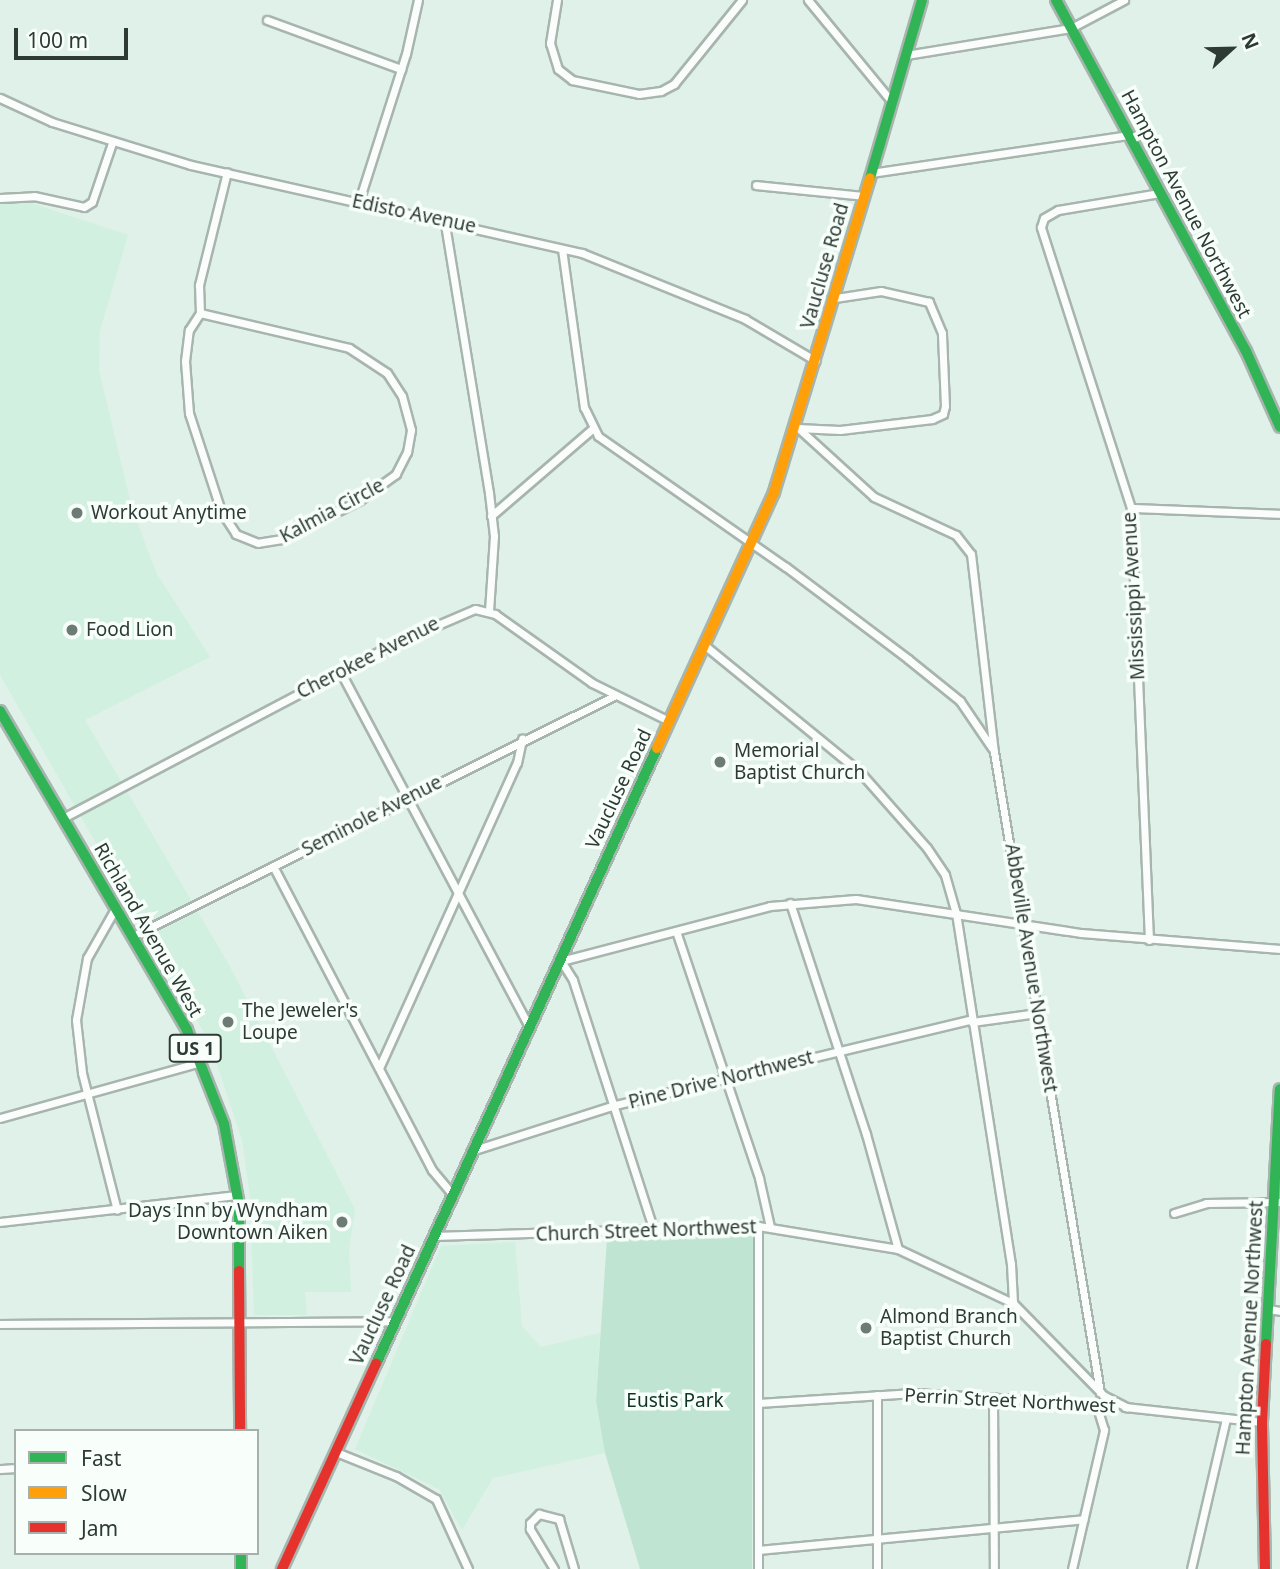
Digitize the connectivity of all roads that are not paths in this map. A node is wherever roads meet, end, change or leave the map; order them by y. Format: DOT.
graph roads {
  1 [pos="418,0"];
  2 [pos="557,0"];
  3 [pos="742,0"];
  4 [pos="808,0"];
  5 [pos="922,0"];
  6 [pos="1056,0"];
  7 [pos="1124,0"];
  8 [pos="267,20"];
  9 [pos="1071,28"];
  10 [pos="906,55"];
  11 [pos="401,69"];
  12 [pos="0,98"];
  13 [pos="892,102"];
  14 [pos="1129,135"];
  15 [pos="112,143"];
  16 [pos="227,172"];
  17 [pos="871,173"];
  18 [pos="756,185"];
  19 [pos="1160,193"];
  20 [pos="864,196"];
  21 [pos="0,198"];
  22 [pos="359,201"];
  23 [pos="444,218"];
  24 [pos="562,248"];
  25 [pos="835,298"];
  26 [pos="200,313"];
  27 [pos="816,361"];
  28 [pos="1280,426"];
  29 [pos="797,428"];
  30 [pos="592,429"];
  31 [pos="1131,508"];
  32 [pos="1280,514"];
  33 [pos="491,516"];
  34 [pos="752,543"];
  35 [pos="489,611"];
  36 [pos="703,644"];
  37 [pos="340,671"];
  38 [pos="614,696"];
  39 [pos="0,710"];
  40 [pos="669,721"];
  41 [pos="522,739"];
  42 [pos="994,752"];
  43 [pos="405,799"];
  44 [pos="63,818"];
  45 [pos="273,866"];
  46 [pos="457,897"];
  47 [pos="790,903"];
  48 [pos="115,909"];
  49 [pos="956,912"];
  50 [pos="1020,923"];
  51 [pos="676,931"];
  52 [pos="131,937"];
  53 [pos="1149,940"];
  54 [pos="1280,949"];
  55 [pos="561,961"];
  56 [pos="1037,1013"];
  57 [pos="972,1020"];
  58 [pos="529,1027"];
  59 [pos="839,1050"];
  60 [pos="201,1062"];
  61 [pos="379,1068"];
  62 [pos="726,1080"];
  63 [pos="1280,1089"];
  64 [pos="89,1095"];
  65 [pos="615,1105"];
  66 [pos="0,1118"];
  67 [pos="474,1150"];
  68 [pos="237,1195"];
  69 [pos="453,1195"];
  70 [pos="1277,1201"];
  71 [pos="117,1210"];
  72 [pos="1174,1213"];
  73 [pos="0,1222"];
  74 [pos="758,1226"];
  75 [pos="771,1227"];
  76 [pos="653,1228"];
  77 [pos="434,1236"];
  78 [pos="898,1248"];
  79 [pos="1013,1303"];
  80 [pos="1268,1309"];
  81 [pos="1280,1311"];
  82 [pos="394,1321"];
  83 [pos="238,1322"];
  84 [pos="0,1324"];
  85 [pos="1100,1392"];
  86 [pos="877,1395"];
  87 [pos="993,1397"];
  88 [pos="758,1403"];
  89 [pos="1096,1403"];
  90 [pos="1127,1408"];
  91 [pos="1226,1418"];
  92 [pos="1262,1422"];
  93 [pos="240,1429"];
  94 [pos="336,1452"];
  95 [pos="1084,1519"];
  96 [pos="994,1524"];
  97 [pos="877,1538"];
  98 [pos="758,1550"];
  99 [pos="282,1569"];
  100 [pos="468,1569"];
  101 [pos="554,1569"];
  102 [pos="574,1569"];
  103 [pos="758,1569"];
  104 [pos="877,1569"];
  105 [pos="994,1569"];
  106 [pos="1072,1569"];
  107 [pos="1191,1569"];
  108 [pos="1265,1569"];
  1 -- 11 [label="street"];
  2 -- 3 [label="street"];
  4 -- 13 [label="street"];
  5 -- 10 [label="street, Vaucluse Road"];
  6 -- 9 [label="street, Hampton Avenue Northwest"];
  7 -- 9 [label="street"];
  8 -- 11 [label="street"];
  9 -- 10 [label="street"];
  9 -- 14 [label="street, Hampton Avenue Northwest"];
  10 -- 13 [label="street, Vaucluse Road"];
  11 -- 22 [label="street"];
  12 -- 15 [label="street, Edisto Avenue"];
  13 -- 17 [label="street, Vaucluse Road"];
  14 -- 17 [label="street"];
  14 -- 19 [label="street, Hampton Avenue Northwest"];
  15 -- 16 [label="street, Edisto Avenue"];
  15 -- 21 [label="street"];
  16 -- 22 [label="street, Edisto Avenue"];
  16 -- 26 [label="street, Kalmia Circle"];
  17 -- 20 [label="street, Vaucluse Road"];
  18 -- 20 [label="street"];
  19 -- 28 [label="street, Hampton Avenue Northwest"];
  19 -- 31 [label="street, Mississippi Avenue"];
  20 -- 25 [label="street, Vaucluse Road"];
  22 -- 23 [label="street, Edisto Avenue"];
  23 -- 24 [label="street, Edisto Avenue"];
  23 -- 33 [label="street"];
  24 -- 27 [label="street, Edisto Avenue"];
  24 -- 30 [label="street"];
  25 -- 27 [label="street, Vaucluse Road"];
  25 -- 29 [label="street"];
  26 -- 26 [label="street, Kalmia Circle"];
  27 -- 29 [label="street, Vaucluse Road"];
  29 -- 34 [label="street, Vaucluse Road"];
  29 -- 42 [label="street, Abbeville Avenue Northwest"];
  30 -- 33 [label="street"];
  30 -- 34 [label="street"];
  31 -- 32 [label="street"];
  31 -- 53 [label="street, Mississippi Avenue"];
  33 -- 35 [label="street"];
  34 -- 36 [label="street, Vaucluse Road"];
  34 -- 42 [label="street"];
  35 -- 37 [label="street, Cherokee Avenue"];
  35 -- 38 [label="street"];
  36 -- 40 [label="street, Vaucluse Road"];
  36 -- 49 [label="street"];
  37 -- 43 [label="street"];
  37 -- 44 [label="street, Cherokee Avenue"];
  38 -- 40 [label="street"];
  38 -- 41 [label="street, Seminole Avenue"];
  39 -- 44 [label="street, Richland Avenue West / US 1"];
  40 -- 55 [label="street, Vaucluse Road"];
  41 -- 43 [label="street, Seminole Avenue"];
  41 -- 46 [label="street"];
  42 -- 50 [label="street, Abbeville Avenue Northwest"];
  43 -- 45 [label="street, Seminole Avenue"];
  43 -- 46 [label="street"];
  44 -- 48 [label="street, Richland Avenue West / US 1"];
  45 -- 52 [label="street, Seminole Avenue"];
  45 -- 61 [label="street"];
  46 -- 58 [label="street"];
  46 -- 61 [label="street"];
  47 -- 49 [label="street"];
  47 -- 51 [label="street"];
  47 -- 59 [label="street"];
  48 -- 52 [label="street, Richland Avenue West / US 1"];
  48 -- 64 [label="street"];
  49 -- 50 [label="street"];
  49 -- 57 [label="street"];
  50 -- 53 [label="street"];
  50 -- 56 [label="street, Abbeville Avenue Northwest"];
  51 -- 55 [label="street"];
  51 -- 62 [label="street"];
  52 -- 60 [label="street, Richland Avenue West / US 1"];
  53 -- 54 [label="street"];
  55 -- 58 [label="street, Vaucluse Road"];
  55 -- 65 [label="street"];
  56 -- 57 [label="street, Pine Drive Northwest"];
  56 -- 85 [label="street, Abbeville Avenue Northwest"];
  57 -- 59 [label="street, Pine Drive Northwest"];
  57 -- 79 [label="street"];
  58 -- 67 [label="street, Vaucluse Road"];
  59 -- 62 [label="street, Pine Drive Northwest"];
  59 -- 78 [label="street"];
  60 -- 64 [label="street"];
  60 -- 68 [label="street, Richland Avenue West / US 1"];
  61 -- 69 [label="street"];
  62 -- 65 [label="street, Pine Drive Northwest"];
  62 -- 75 [label="street"];
  63 -- 70 [label="street, Hampton Avenue Northwest"];
  64 -- 66 [label="street"];
  64 -- 71 [label="street"];
  65 -- 67 [label="street, Pine Drive Northwest"];
  65 -- 76 [label="street"];
  67 -- 69 [label="street, Vaucluse Road"];
  68 -- 71 [label="street"];
  68 -- 83 [label="street, Richland Avenue West / US 1"];
  69 -- 77 [label="street, Vaucluse Road"];
  70 -- 72 [label="street"];
  70 -- 80 [label="street, Hampton Avenue Northwest"];
  71 -- 73 [label="street"];
  74 -- 75 [label="street, Church Street Northwest"];
  74 -- 76 [label="street, Church Street Northwest"];
  74 -- 88 [label="street"];
  75 -- 78 [label="street, Church Street Northwest"];
  76 -- 77 [label="street, Church Street Northwest"];
  77 -- 82 [label="street, Vaucluse Road"];
  78 -- 79 [label="street, Church Street Northwest"];
  79 -- 85 [label="street, Church Street Northwest"];
  80 -- 81 [label="street"];
  80 -- 92 [label="street, Hampton Avenue Northwest"];
  82 -- 83 [label="street"];
  82 -- 94 [label="street, Vaucluse Road"];
  83 -- 84 [label="street"];
  83 -- 93 [label="street, Richland Avenue West / US 1"];
  85 -- 90 [label="street, Church Street Northwest"];
  86 -- 87 [label="street, Perrin Street Northwest"];
  86 -- 88 [label="street, Perrin Street Northwest"];
  86 -- 97 [label="street"];
  87 -- 89 [label="street, Perrin Street Northwest"];
  87 -- 96 [label="street"];
  88 -- 98 [label="street"];
  89 -- 90 [label="street, Perrin Street Northwest"];
  89 -- 95 [label="street"];
  90 -- 91 [label="street, Perrin Street Northwest"];
  91 -- 92 [label="street, Perrin Street Northwest"];
  91 -- 107 [label="street"];
  92 -- 108 [label="street, Hampton Avenue Northwest"];
  94 -- 99 [label="street, Vaucluse Road"];
  94 -- 100 [label="street"];
  95 -- 96 [label="street"];
  95 -- 106 [label="street"];
  96 -- 97 [label="street"];
  96 -- 105 [label="street"];
  97 -- 98 [label="street"];
  97 -- 104 [label="street"];
  98 -- 103 [label="street"];
  101 -- 102 [label="street"];
}
